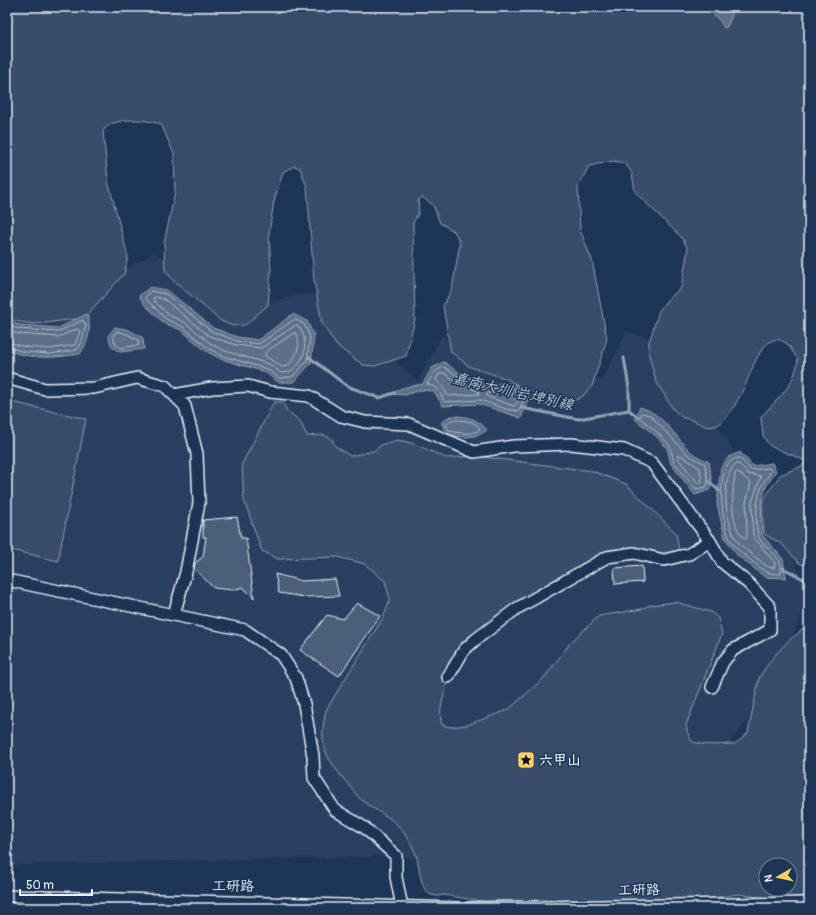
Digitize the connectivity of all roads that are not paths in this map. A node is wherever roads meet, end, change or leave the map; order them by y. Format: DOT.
graph roads {
  1 [pos="7,378"];
  2 [pos="174,395"];
  3 [pos="710,541"];
  4 [pos="7,580"];
  5 [pos="174,614"];
  6 [pos="448,677"];
  7 [pos="712,687"];
  8 [pos="7,896"];
  9 [pos="28,897"];
  10 [pos="809,902"];
  11 [pos="209,904"];
  12 [pos="406,907"];
  13 [pos="27,908"];
  14 [pos="457,908"];
  15 [pos="469,908"];
  1 -- 2 [label="street"];
  2 -- 3 [label="street"];
  2 -- 5 [label="street"];
  3 -- 6 [label="street"];
  3 -- 7 [label="street"];
  4 -- 5 [label="street"];
  5 -- 12 [label="street"];
  8 -- 9 [label="street, 工研路"];
  9 -- 11 [label="street, 工研路"];
  9 -- 13 [label="street"];
  10 -- 15 [label="street, 工研路"];
  11 -- 12 [label="street, 工研路"];
  12 -- 14 [label="street, 工研路"];
}
